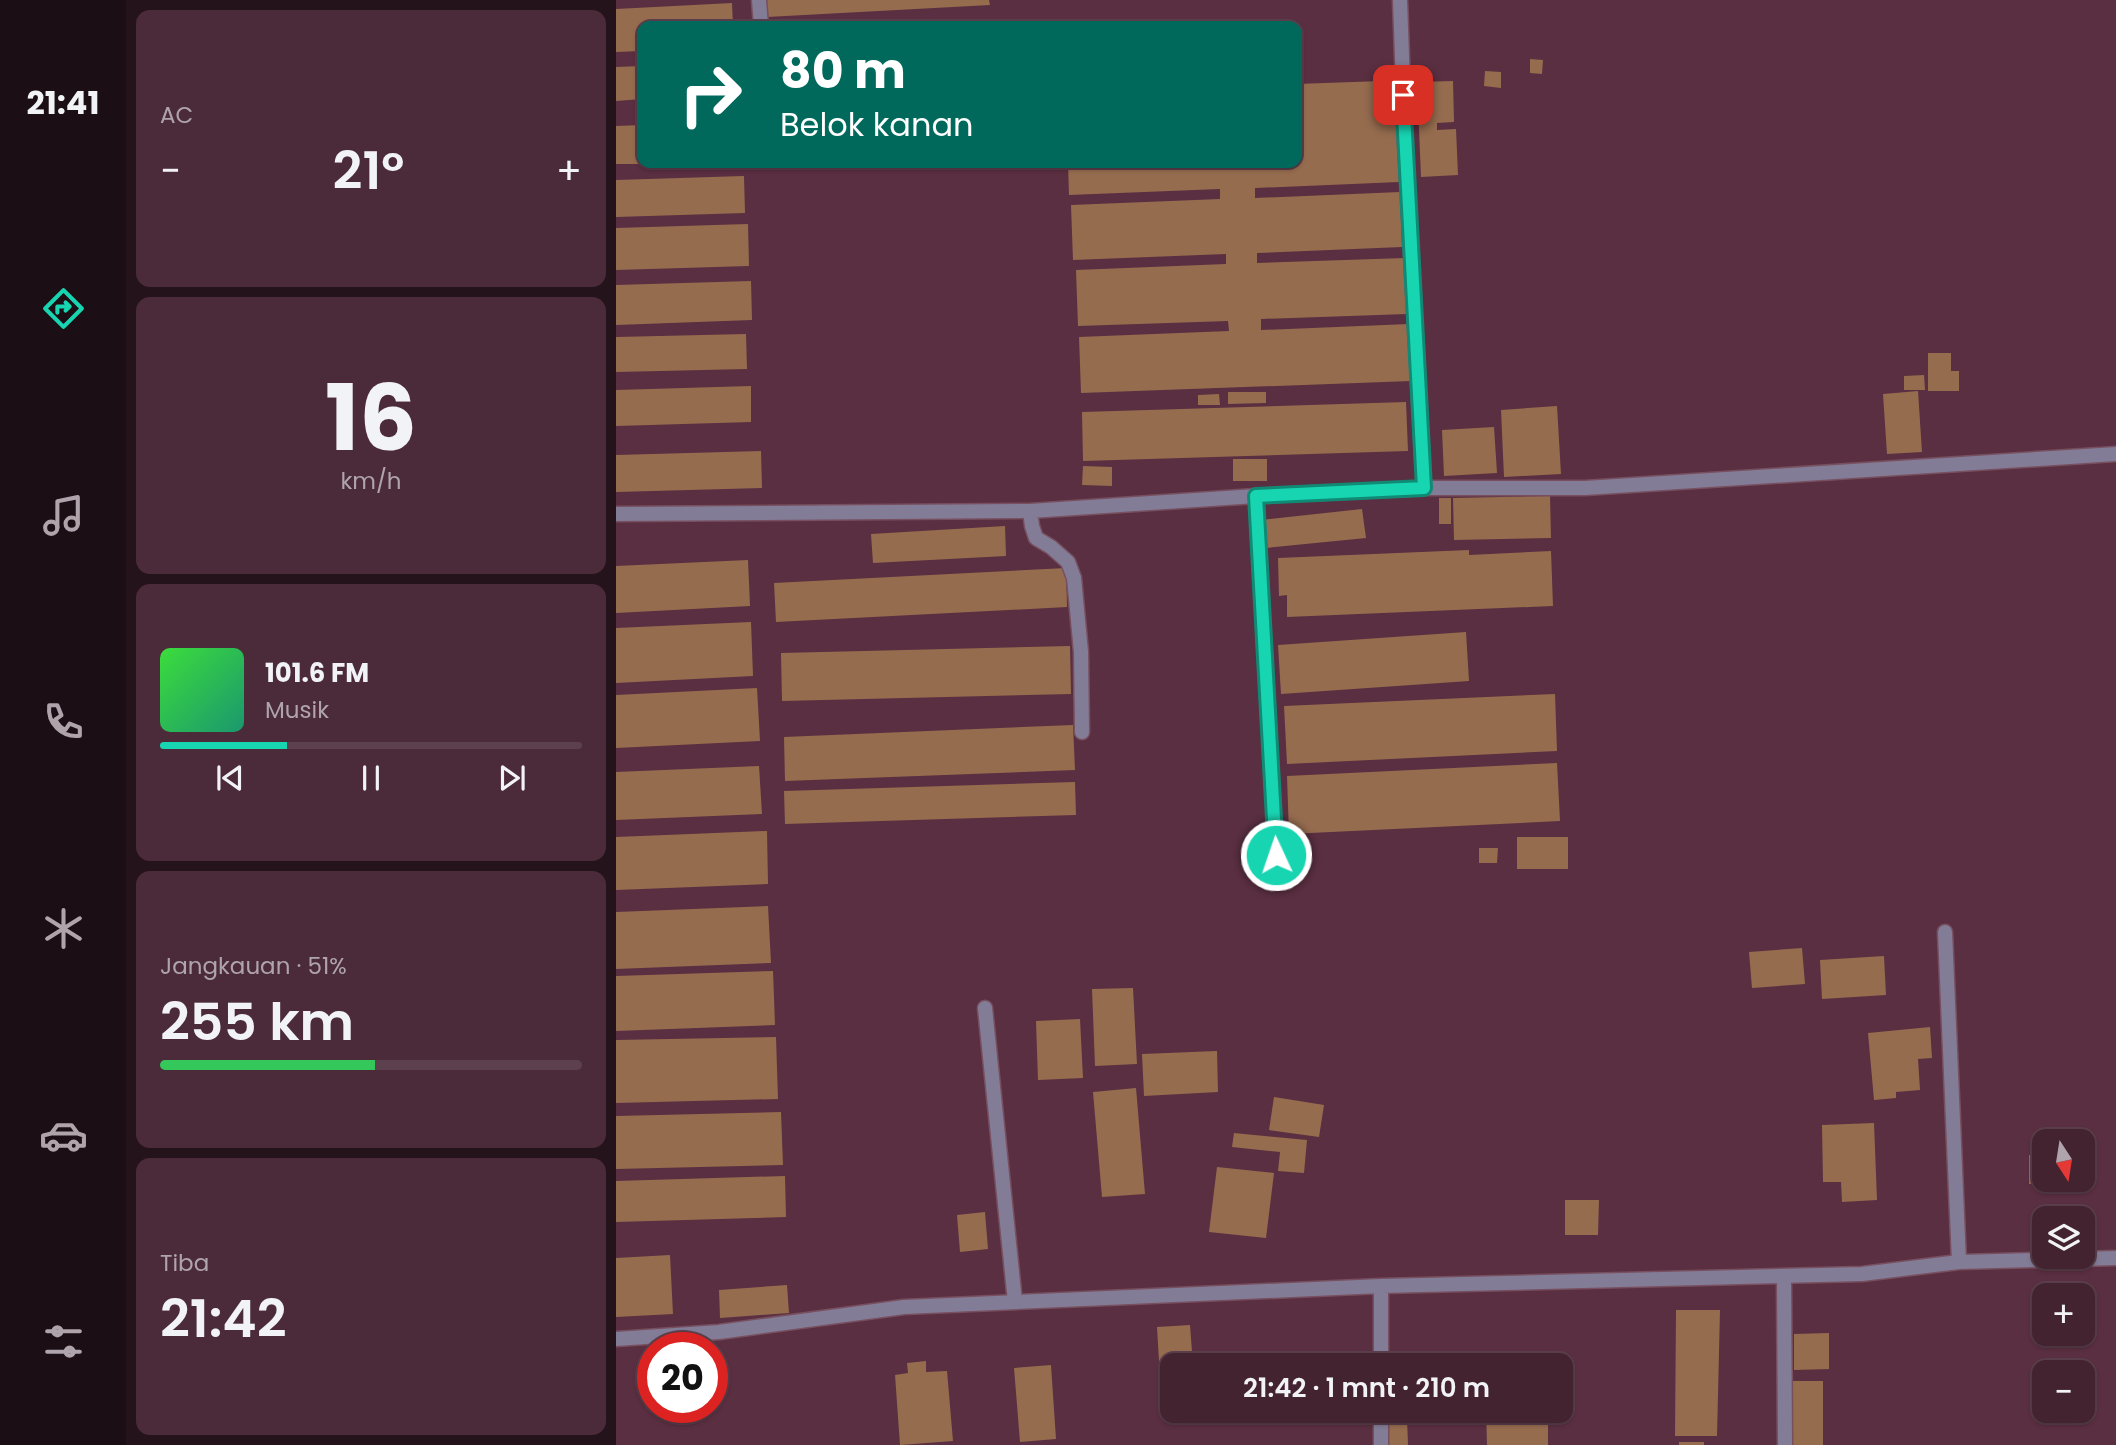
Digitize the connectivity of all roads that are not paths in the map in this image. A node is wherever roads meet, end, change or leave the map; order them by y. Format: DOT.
graph roads {
  1 [pos="760,0"];
  2 [pos="1400,0"];
  3 [pos="761,21"];
  4 [pos="2116,453"];
  5 [pos="1424,488"];
  6 [pos="1256,496"];
  7 [pos="1030,511"];
  8 [pos="616,514"];
  9 [pos="1082,732"];
  10 [pos="1276,855"];
  11 [pos="1945,932"];
  12 [pos="985,1008"];
  13 [pos="2116,1258"];
  14 [pos="1959,1262"];
  15 [pos="1784,1277"];
  16 [pos="1381,1286"];
  17 [pos="1015,1302"];
  18 [pos="616,1339"];
  19 [pos="1381,1353"];
  20 [pos="1381,1423"];
  21 [pos="1381,1445"];
  22 [pos="1785,1445"];
  1 -- 3 [label="street"];
  2 -- 5 [label="street"];
  4 -- 5 [label="street"];
  5 -- 6 [label="street"];
  6 -- 7 [label="street"];
  6 -- 10 [label="street"];
  7 -- 8 [label="street"];
  7 -- 9 [label="street"];
  11 -- 14 [label="street"];
  12 -- 17 [label="street"];
  13 -- 14 [label="street"];
  14 -- 15 [label="street"];
  15 -- 16 [label="street"];
  15 -- 22 [label="street"];
  16 -- 17 [label="street"];
  16 -- 19 [label="street"];
  17 -- 18 [label="street"];
  20 -- 21 [label="street"];
}
